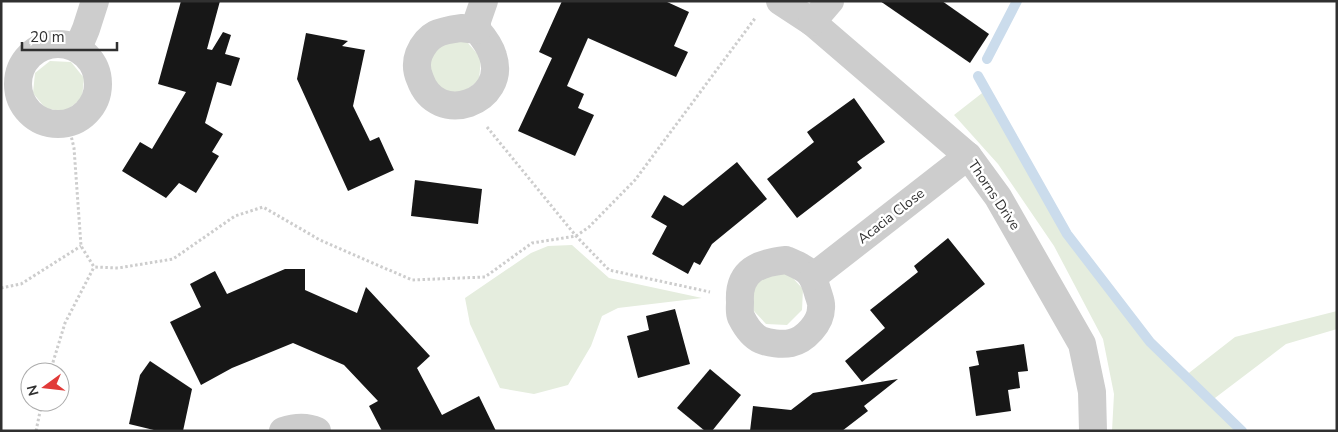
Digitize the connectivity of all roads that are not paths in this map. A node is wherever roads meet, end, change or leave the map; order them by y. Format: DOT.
graph roads {
  1 [pos="95,1"];
  2 [pos="484,1"];
  3 [pos="780,1"];
  4 [pos="830,1"];
  5 [pos="812,22"];
  6 [pos="477,30"];
  7 [pos="78,48"];
  8 [pos="968,156"];
  9 [pos="814,276"];
  10 [pos="283,431"];
  11 [pos="317,431"];
  12 [pos="1093,431"];
  1 -- 7 [label="street"];
  2 -- 6 [label="street"];
  3 -- 5 [label="street, Thorns Drive"];
  4 -- 5 [label="street"];
  5 -- 8 [label="street, Thorns Drive"];
  6 -- 6 [label="street"];
  7 -- 7 [label="street"];
  8 -- 9 [label="street, Acacia Close"];
  8 -- 12 [label="street, Thorns Drive"];
  9 -- 9 [label="street"];
  10 -- 11 [label="street"];
}
